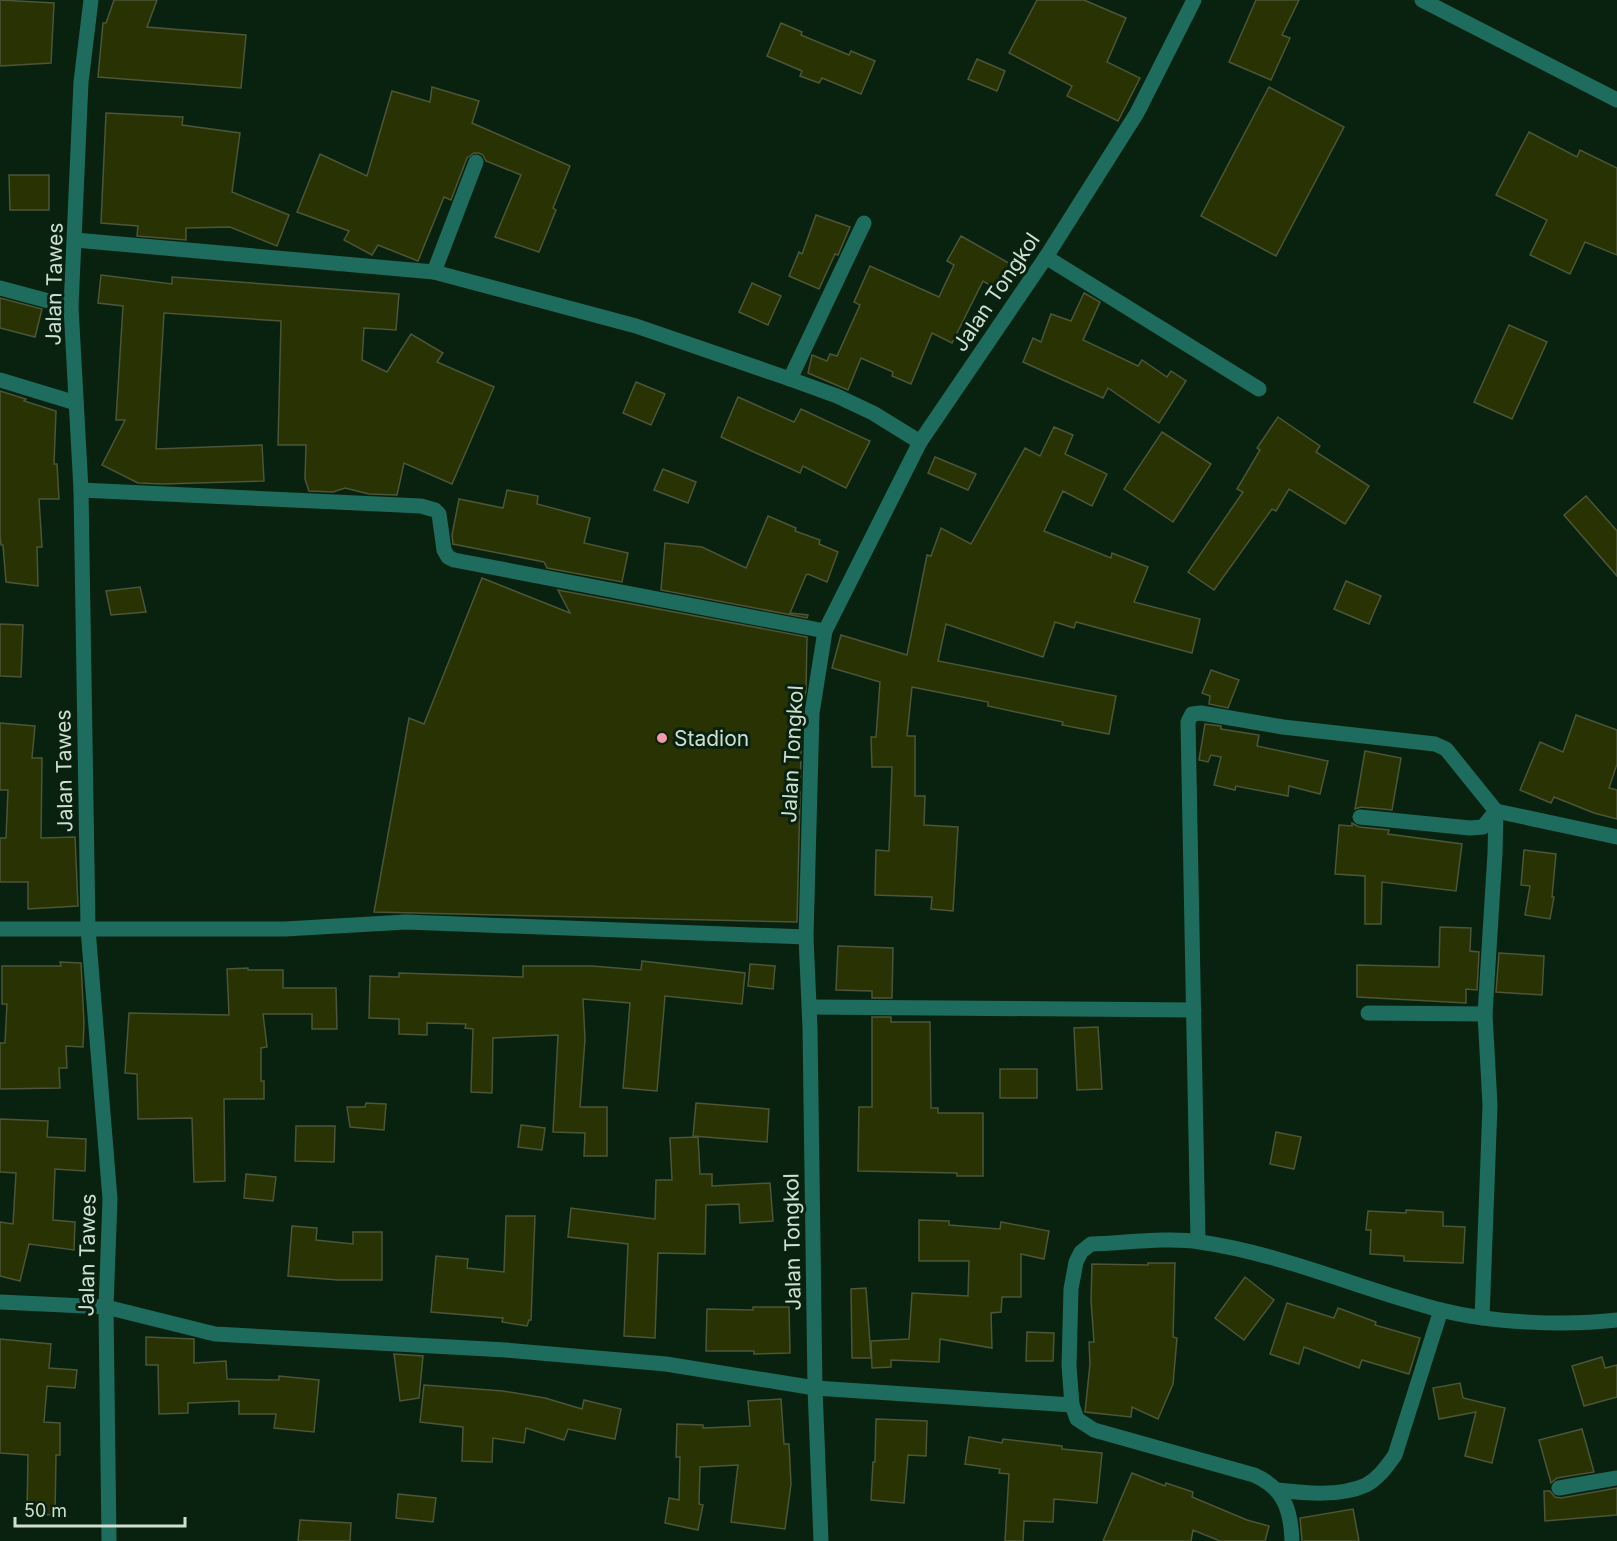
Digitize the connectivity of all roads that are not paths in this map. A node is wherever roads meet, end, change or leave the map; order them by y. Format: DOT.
graph roads {
  1 [pos="91,0"];
  2 [pos="1194,0"];
  3 [pos="1422,0"];
  4 [pos="1617,100"];
  5 [pos="476,162"];
  6 [pos="864,224"];
  7 [pos="75,240"];
  8 [pos="1046,257"];
  9 [pos="434,272"];
  10 [pos="0,288"];
  11 [pos="71,307"];
  12 [pos="790,379"];
  13 [pos="0,380"];
  14 [pos="1259,389"];
  15 [pos="76,403"];
  16 [pos="920,442"];
  17 [pos="81,490"];
  18 [pos="825,631"];
  19 [pos="1496,812"];
  20 [pos="1360,817"];
  21 [pos="1617,837"];
  22 [pos="0,929"];
  23 [pos="88,930"];
  24 [pos="806,937"];
  25 [pos="810,1007"];
  26 [pos="1194,1010"];
  27 [pos="1368,1013"];
  28 [pos="1485,1014"];
  29 [pos="1198,1241"];
  30 [pos="0,1302"];
  31 [pos="106,1307"];
  32 [pos="1441,1310"];
  33 [pos="1482,1318"];
  34 [pos="1617,1320"];
  35 [pos="815,1388"];
  36 [pos="1072,1405"];
  37 [pos="1617,1478"];
  38 [pos="1559,1488"];
  39 [pos="1277,1490"];
  40 [pos="109,1541"];
  41 [pos="821,1541"];
  42 [pos="1292,1541"];
  1 -- 7 [label="street, Jalan Tawes"];
  2 -- 8 [label="street, Jalan Tongkol"];
  3 -- 4 [label="street"];
  5 -- 9 [label="street"];
  6 -- 12 [label="street"];
  7 -- 9 [label="street"];
  7 -- 11 [label="street, Jalan Tawes"];
  8 -- 14 [label="street"];
  8 -- 16 [label="street, Jalan Tongkol"];
  9 -- 12 [label="street"];
  10 -- 11 [label="street"];
  11 -- 15 [label="street, Jalan Tawes"];
  12 -- 16 [label="street"];
  13 -- 15 [label="street"];
  15 -- 17 [label="street, Jalan Tawes"];
  16 -- 18 [label="street, Jalan Tongkol"];
  17 -- 18 [label="street"];
  17 -- 23 [label="street, Jalan Tawes"];
  18 -- 24 [label="street, Jalan Tongkol"];
  19 -- 20 [label="street"];
  19 -- 21 [label="street"];
  19 -- 26 [label="street"];
  19 -- 28 [label="street"];
  22 -- 23 [label="street"];
  23 -- 24 [label="street"];
  23 -- 31 [label="street, Jalan Tawes"];
  24 -- 25 [label="street, Jalan Tongkol"];
  25 -- 26 [label="street"];
  25 -- 35 [label="street, Jalan Tongkol"];
  26 -- 29 [label="street"];
  27 -- 28 [label="street"];
  28 -- 33 [label="street"];
  29 -- 32 [label="street"];
  29 -- 36 [label="street"];
  30 -- 31 [label="street"];
  31 -- 35 [label="street"];
  31 -- 40 [label="street, Jalan Tawes"];
  32 -- 33 [label="street"];
  32 -- 39 [label="street"];
  33 -- 34 [label="street"];
  35 -- 36 [label="street"];
  35 -- 41 [label="street, Jalan Tongkol"];
  36 -- 39 [label="street"];
  37 -- 38 [label="street"];
  39 -- 42 [label="street"];
}
